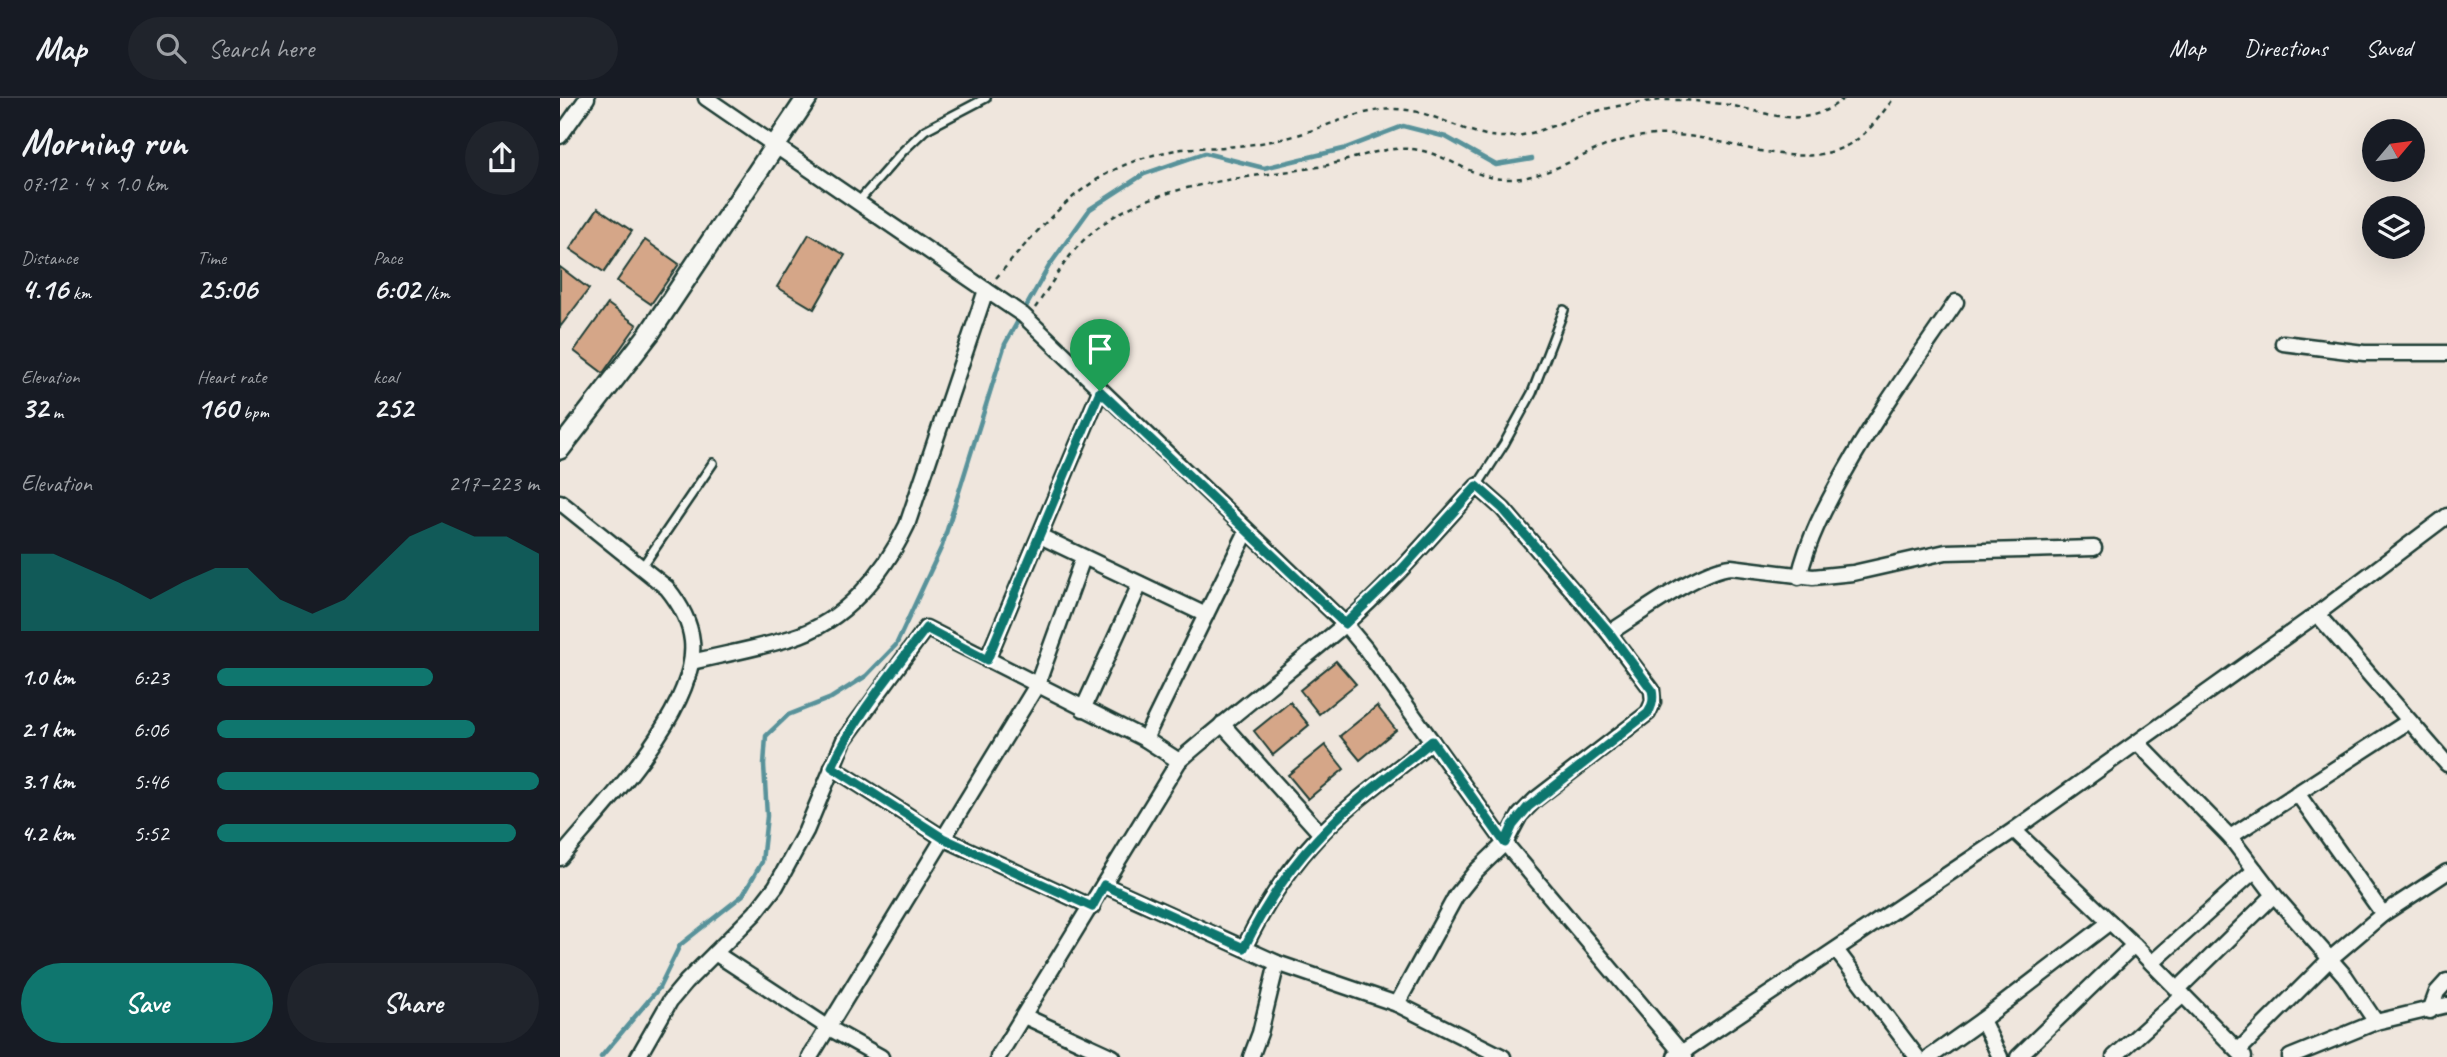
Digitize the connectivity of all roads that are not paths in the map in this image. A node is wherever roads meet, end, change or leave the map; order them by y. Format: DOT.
graph roads {
  1 [pos="587,98"];
  2 [pos="706,98"];
  3 [pos="807,98"];
  4 [pos="985,98"];
  5 [pos="560,136"];
  6 [pos="774,146"];
  7 [pos="858,203"];
  8 [pos="986,290"];
  9 [pos="1956,302"];
  10 [pos="1564,310"];
  11 [pos="2283,343"];
  12 [pos="2447,353"];
  13 [pos="1100,391"];
  14 [pos="560,449"];
  15 [pos="713,463"];
  16 [pos="1477,486"];
  17 [pos="560,502"];
  18 [pos="2447,516"];
  19 [pos="1247,531"];
  20 [pos="1040,536"];
  21 [pos="2094,548"];
  22 [pos="1083,558"];
  23 [pos="642,568"];
  24 [pos="1799,577"];
  25 [pos="1140,584"];
  26 [pos="2317,614"];
  27 [pos="1206,615"];
  28 [pos="1345,624"];
  29 [pos="1609,632"];
  30 [pos="987,660"];
  31 [pos="692,662"];
  32 [pos="1037,685"];
  33 [pos="1083,709"];
  34 [pos="2409,720"];
  35 [pos="1222,723"];
  36 [pos="1145,739"];
  37 [pos="1432,741"];
  38 [pos="2138,743"];
  39 [pos="1180,761"];
  40 [pos="2447,764"];
  41 [pos="832,767"];
  42 [pos="2297,793"];
  43 [pos="2014,830"];
  44 [pos="1321,834"];
  45 [pos="2230,837"];
  46 [pos="943,838"];
  47 [pos="1505,843"];
  48 [pos="560,858"];
  49 [pos="2255,870"];
  50 [pos="2447,872"];
  51 [pos="1104,885"];
  52 [pos="2274,895"];
  53 [pos="1092,907"];
  54 [pos="2383,914"];
  55 [pos="2110,922"];
  56 [pos="2134,945"];
  57 [pos="1244,948"];
  58 [pos="1836,950"];
  59 [pos="715,953"];
  60 [pos="2330,959"];
  61 [pos="1277,963"];
  62 [pos="2152,963"];
  63 [pos="2447,981"];
  64 [pos="2180,992"];
  65 [pos="1396,1004"];
  66 [pos="2447,1005"];
  67 [pos="2430,1010"];
  68 [pos="1024,1016"];
  69 [pos="1982,1020"];
  70 [pos="2376,1022"];
  71 [pos="829,1028"];
  72 [pos="2241,1054"];
  73 [pos="1681,1055"];
  74 [pos="638,1057"];
  75 [pos="810,1057"];
  76 [pos="881,1057"];
  77 [pos="998,1057"];
  78 [pos="1113,1057"];
  79 [pos="1251,1057"];
  80 [pos="1503,1057"];
  81 [pos="1917,1057"];
  82 [pos="1930,1057"];
  83 [pos="2000,1057"];
  84 [pos="2018,1057"];
  85 [pos="2114,1057"];
  86 [pos="2290,1057"];
  1 -- 5 [label="street"];
  2 -- 6 [label="street"];
  3 -- 6 [label="street"];
  4 -- 7 [label="lane"];
  6 -- 7 [label="street"];
  6 -- 14 [label="street"];
  7 -- 8 [label="street"];
  8 -- 13 [label="street"];
  8 -- 31 [label="street"];
  9 -- 24 [label="street"];
  10 -- 16 [label="lane"];
  11 -- 12 [label="street"];
  13 -- 19 [label="street"];
  13 -- 20 [label="street"];
  15 -- 23 [label="lane"];
  16 -- 28 [label="street"];
  16 -- 29 [label="street"];
  17 -- 23 [label="street"];
  18 -- 26 [label="street"];
  19 -- 27 [label="street"];
  19 -- 28 [label="street"];
  20 -- 22 [label="street"];
  20 -- 30 [label="street"];
  21 -- 24 [label="street"];
  22 -- 25 [label="street"];
  22 -- 32 [label="street"];
  23 -- 31 [label="street"];
  24 -- 29 [label="street"];
  25 -- 27 [label="street"];
  25 -- 33 [label="street"];
  26 -- 34 [label="street"];
  26 -- 38 [label="street"];
  27 -- 36 [label="street"];
  28 -- 35 [label="street"];
  28 -- 37 [label="street"];
  29 -- 47 [label="street"];
  30 -- 32 [label="street"];
  30 -- 41 [label="street"];
  31 -- 48 [label="street"];
  32 -- 33 [label="street"];
  32 -- 46 [label="street"];
  33 -- 36 [label="street"];
  34 -- 40 [label="street"];
  34 -- 42 [label="street"];
  35 -- 39 [label="street"];
  35 -- 44 [label="street"];
  36 -- 39 [label="street"];
  37 -- 44 [label="street"];
  37 -- 47 [label="street"];
  38 -- 43 [label="street"];
  38 -- 45 [label="street"];
  39 -- 51 [label="street"];
  41 -- 46 [label="street"];
  41 -- 59 [label="street"];
  42 -- 45 [label="street"];
  42 -- 54 [label="street"];
  43 -- 55 [label="street"];
  43 -- 58 [label="street"];
  44 -- 57 [label="street"];
  45 -- 49 [label="street"];
  46 -- 53 [label="street"];
  46 -- 71 [label="street"];
  47 -- 65 [label="street"];
  47 -- 73 [label="street"];
  49 -- 52 [label="street"];
  49 -- 62 [label="street"];
  50 -- 54 [label="street"];
  51 -- 53 [label="street"];
  51 -- 57 [label="street"];
  52 -- 60 [label="street"];
  52 -- 64 [label="street"];
  53 -- 68 [label="street"];
  54 -- 60 [label="street"];
  55 -- 56 [label="street"];
  55 -- 69 [label="street"];
  56 -- 62 [label="street"];
  56 -- 84 [label="street"];
  57 -- 61 [label="street"];
  58 -- 73 [label="street"];
  58 -- 81 [label="street"];
  59 -- 71 [label="street"];
  59 -- 74 [label="street"];
  60 -- 70 [label="street"];
  60 -- 72 [label="street"];
  61 -- 65 [label="street"];
  61 -- 79 [label="street"];
  62 -- 64 [label="street"];
  63 -- 67 [label="street"];
  64 -- 72 [label="street"];
  64 -- 85 [label="street"];
  65 -- 80 [label="street"];
  66 -- 67 [label="street"];
  67 -- 70 [label="street"];
  68 -- 77 [label="street"];
  68 -- 78 [label="street"];
  69 -- 82 [label="street"];
  69 -- 83 [label="street"];
  70 -- 86 [label="street"];
  71 -- 75 [label="street"];
  71 -- 76 [label="street"];
}
